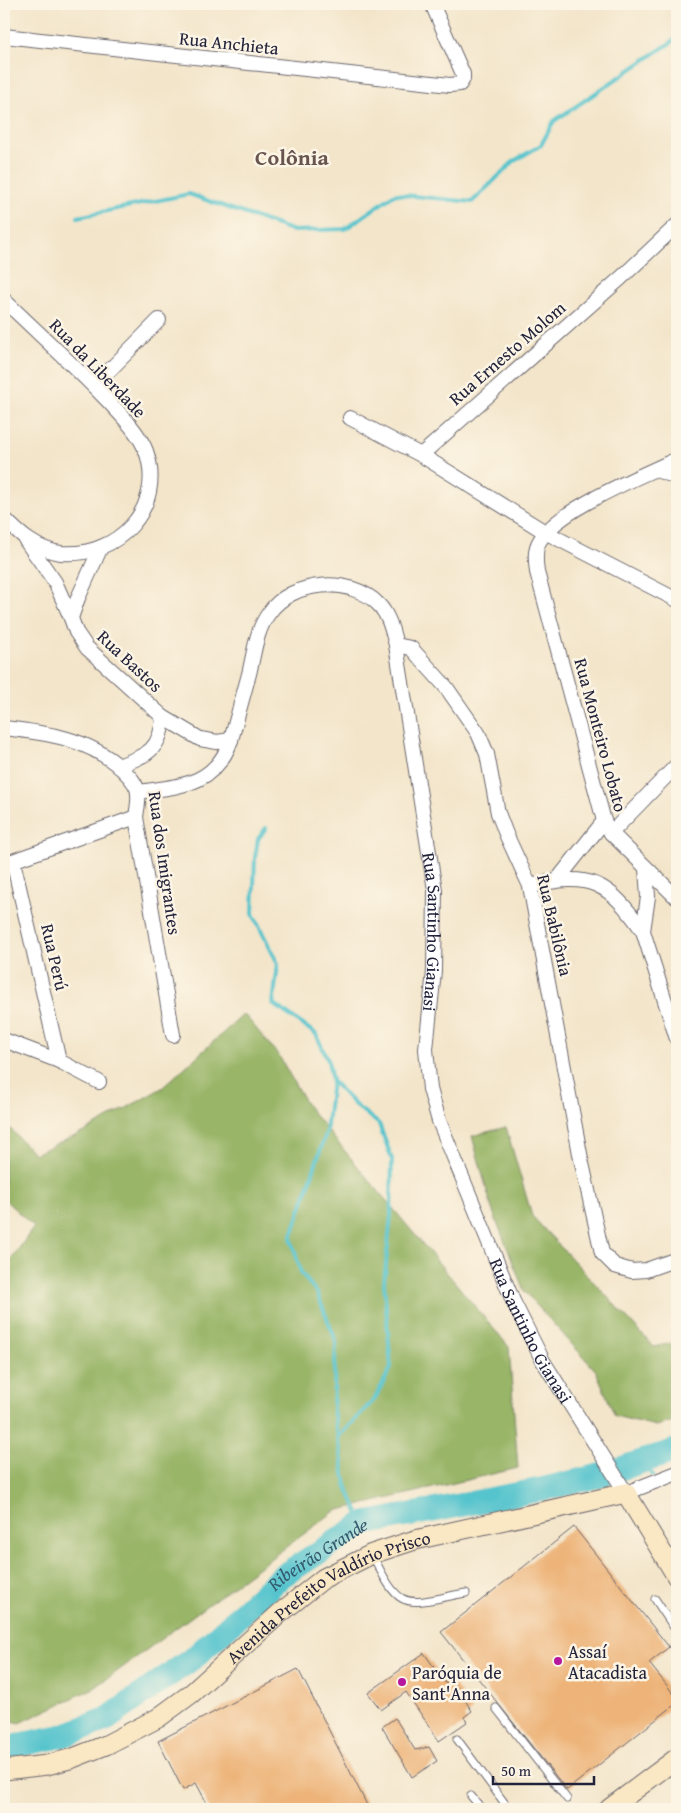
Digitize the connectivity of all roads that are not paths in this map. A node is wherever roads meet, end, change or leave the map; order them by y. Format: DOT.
graph roads {
  1 [pos="432,4"];
  2 [pos="4,36"];
  3 [pos="677,225"];
  4 [pos="4,300"];
  5 [pos="159,320"];
  6 [pos="94,386"];
  7 [pos="350,418"];
  8 [pos="421,455"];
  9 [pos="677,459"];
  10 [pos="656,470"];
  11 [pos="677,477"];
  12 [pos="4,518"];
  13 [pos="545,532"];
  14 [pos="22,537"];
  15 [pos="102,547"];
  16 [pos="677,600"];
  17 [pos="71,618"];
  18 [pos="396,645"];
  19 [pos="163,717"];
  20 [pos="4,728"];
  21 [pos="231,740"];
  22 [pos="677,765"];
  23 [pos="118,766"];
  24 [pos="138,792"];
  25 [pos="136,817"];
  26 [pos="607,827"];
  27 [pos="9,863"];
  28 [pos="646,868"];
  29 [pos="558,880"];
  30 [pos="530,886"];
  31 [pos="677,898"];
  32 [pos="643,930"];
  33 [pos="173,1034"];
  34 [pos="677,1039"];
  35 [pos="4,1040"];
  36 [pos="59,1062"];
  37 [pos="99,1082"];
  38 [pos="677,1259"];
  39 [pos="677,1473"];
  40 [pos="623,1488"];
  41 [pos="372,1554"];
  42 [pos="677,1577"];
  43 [pos="466,1593"];
  44 [pos="655,1599"];
  45 [pos="677,1632"];
  46 [pos="496,1708"];
  47 [pos="457,1739"];
  48 [pos="677,1759"];
  49 [pos="4,1770"];
  50 [pos="471,1796"];
  51 [pos="567,1799"];
  52 [pos="482,1809"];
  53 [pos="509,1809"];
  54 [pos="610,1809"];
  1 -- 2 [label="street, Rua Anchieta"];
  3 -- 8 [label="street, Rua Ernesto Molom"];
  4 -- 6 [label="street, Rua da Liberdade"];
  5 -- 6 [label="street"];
  6 -- 15 [label="street, Rua da Liberdade"];
  7 -- 8 [label="street"];
  8 -- 13 [label="street"];
  9 -- 10 [label="street"];
  10 -- 11 [label="street"];
  10 -- 13 [label="street"];
  12 -- 14 [label="street, Rua da Liberdade"];
  13 -- 16 [label="street"];
  13 -- 26 [label="street, Rua Monteiro Lobato"];
  14 -- 15 [label="street, Rua da Liberdade"];
  14 -- 17 [label="street, Rua da Liberdade"];
  15 -- 17 [label="street"];
  17 -- 19 [label="street, Rua Bastos"];
  18 -- 21 [label="street, Rua Santinho Gianasi"];
  18 -- 30 [label="street, Rua Babilônia"];
  18 -- 40 [label="street, Rua Santinho Gianasi"];
  19 -- 21 [label="street, Rua Bastos"];
  19 -- 23 [label="street, Rua Bastos"];
  20 -- 23 [label="street, Rua dos Imigrantes"];
  21 -- 24 [label="street, Rua Santinho Gianasi"];
  22 -- 26 [label="street"];
  23 -- 24 [label="street, Rua dos Imigrantes"];
  24 -- 25 [label="street, Rua dos Imigrantes"];
  25 -- 27 [label="street"];
  25 -- 33 [label="street, Rua dos Imigrantes"];
  26 -- 28 [label="street, Rua Monteiro Lobato"];
  26 -- 29 [label="street"];
  27 -- 36 [label="street, Rua Perú"];
  28 -- 31 [label="street, Rua Monteiro Lobato"];
  28 -- 32 [label="street"];
  29 -- 30 [label="street"];
  29 -- 32 [label="street"];
  30 -- 38 [label="street, Rua Babilônia"];
  32 -- 34 [label="street"];
  35 -- 36 [label="street"];
  36 -- 37 [label="street"];
  39 -- 40 [label="street, Avenida Prefeito Valdírio Prisco"];
  40 -- 41 [label="street, Avenida Prefeito Valdírio Prisco"];
  40 -- 42 [label="street, Rua Santinho Gianasi"];
  41 -- 43 [label="lane"];
  41 -- 49 [label="street, Avenida Prefeito Valdírio Prisco"];
  44 -- 45 [label="lane"];
  46 -- 51 [label="lane"];
  47 -- 53 [label="lane"];
  48 -- 54 [label="street"];
  50 -- 52 [label="lane"];
}
